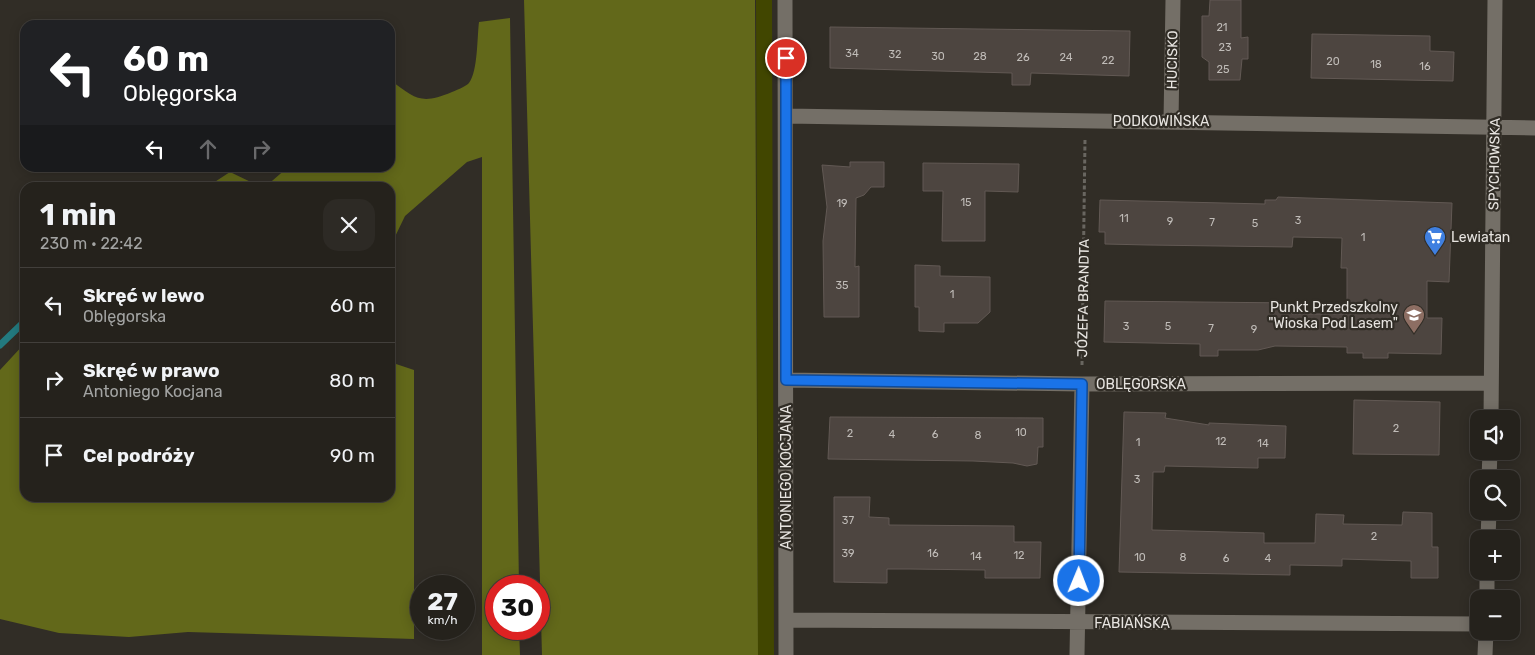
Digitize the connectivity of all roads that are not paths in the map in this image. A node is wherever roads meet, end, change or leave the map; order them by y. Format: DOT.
graph roads {
  1 [pos="785,0"];
  2 [pos="1173,0"];
  3 [pos="1495,0"];
  4 [pos="787,116"];
  5 [pos="1171,121"];
  6 [pos="1494,126"];
  7 [pos="1535,128"];
  8 [pos="786,380"];
  9 [pos="1491,383"];
  10 [pos="1082,384"];
  11 [pos="1491,410"];
  12 [pos="786,620"];
  13 [pos="1078,623"];
  14 [pos="1470,624"];
  15 [pos="1486,640"];
  16 [pos="786,655"];
  17 [pos="1077,655"];
  18 [pos="1485,655"];
  1 -- 4 [label="street, ANTONIEGO KOCJANA"];
  2 -- 5 [label="street, HUCISKO"];
  3 -- 6 [label="street, SPYCHOWSKA"];
  4 -- 5 [label="street, PODKOWIŃSKA"];
  4 -- 8 [label="street, ANTONIEGO KOCJANA"];
  5 -- 6 [label="street, PODKOWIŃSKA"];
  6 -- 7 [label="street, PODKOWIŃSKA"];
  6 -- 9 [label="street, SPYCHOWSKA"];
  8 -- 10 [label="street, OBLĘGORSKA"];
  8 -- 12 [label="street, ANTONIEGO KOCJANA"];
  9 -- 10 [label="street, OBLĘGORSKA"];
  9 -- 11 [label="street, SPYCHOWSKA"];
  10 -- 13 [label="street"];
  12 -- 13 [label="street, FABIAŃSKA"];
  12 -- 16 [label="street, ANTONIEGO KOCJANA"];
  13 -- 14 [label="street, FABIAŃSKA"];
  13 -- 17 [label="street"];
  15 -- 18 [label="street"];
}
